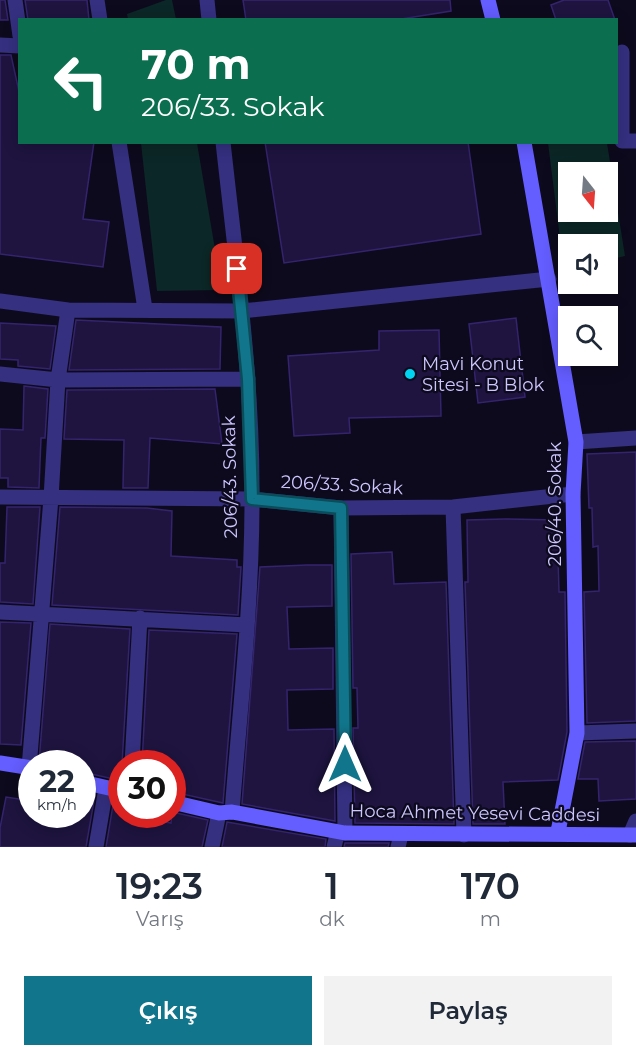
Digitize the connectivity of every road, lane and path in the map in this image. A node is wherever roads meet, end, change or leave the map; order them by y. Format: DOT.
graph roads {
  1 [pos="15,0"];
  2 [pos="97,0"];
  3 [pos="207,0"];
  4 [pos="488,0"];
  5 [pos="100,18"];
  6 [pos="209,18"];
  7 [pos="493,18"];
  8 [pos="18,22"];
  9 [pos="0,45"];
  10 [pos="18,46"];
  11 [pos="625,51"];
  12 [pos="636,141"];
  13 [pos="119,144"];
  14 [pos="223,144"];
  15 [pos="524,144"];
  16 [pos="549,279"];
  17 [pos="0,301"];
  18 [pos="145,309"];
  19 [pos="68,310"];
  20 [pos="242,312"];
  21 [pos="0,374"];
  22 [pos="248,379"];
  23 [pos="58,380"];
  24 [pos="636,438"];
  25 [pos="576,442"];
  26 [pos="573,494"];
  27 [pos="0,497"];
  28 [pos="51,498"];
  29 [pos="252,499"];
  30 [pos="453,507"];
  31 [pos="341,508"];
  32 [pos="0,612"];
  33 [pos="41,614"];
  34 [pos="140,618"];
  35 [pos="247,625"];
  36 [pos="636,731"];
  37 [pos="577,733"];
  38 [pos="31,750"];
  39 [pos="133,750"];
  40 [pos="0,763"];
  41 [pos="18,766"];
  42 [pos="186,805"];
  43 [pos="108,809"];
  44 [pos="225,813"];
  45 [pos="634,830"];
  46 [pos="341,832"];
  47 [pos="464,835"];
  48 [pos="557,840"];
  49 [pos="399,841"];
  50 [pos="96,847"];
  51 [pos="212,847"];
  52 [pos="334,847"];
  1 -- 8 [label="street"];
  2 -- 5 [label="street"];
  3 -- 6 [label="street"];
  4 -- 7 [label="main road"];
  9 -- 10 [label="street"];
  11 -- 12 [label="street"];
  13 -- 18 [label="street"];
  14 -- 20 [label="street, 206/43. Sokak"];
  15 -- 16 [label="main road, 206/40. Sokak"];
  16 -- 20 [label="street"];
  16 -- 25 [label="main road, 206/40. Sokak"];
  17 -- 19 [label="street"];
  18 -- 19 [label="street"];
  18 -- 20 [label="street"];
  19 -- 23 [label="street"];
  20 -- 22 [label="street, 206/43. Sokak"];
  21 -- 23 [label="street"];
  22 -- 23 [label="street"];
  22 -- 29 [label="street, 206/43. Sokak"];
  23 -- 28 [label="street"];
  24 -- 25 [label="street"];
  25 -- 26 [label="main road, 206/40. Sokak"];
  26 -- 30 [label="street, 206/33. Sokak"];
  26 -- 37 [label="main road, 206/40. Sokak"];
  27 -- 28 [label="street, 206/33. Sokak"];
  28 -- 29 [label="street, 206/33. Sokak"];
  28 -- 33 [label="street"];
  29 -- 31 [label="street, 206/33. Sokak"];
  29 -- 35 [label="street, 206/43. Sokak"];
  30 -- 31 [label="street, 206/33. Sokak"];
  30 -- 47 [label="street"];
  31 -- 46 [label="street"];
  32 -- 33 [label="street"];
  33 -- 34 [label="street"];
  33 -- 38 [label="street"];
  34 -- 35 [label="street"];
  34 -- 39 [label="street"];
  35 -- 44 [label="street, 206/43. Sokak"];
  36 -- 37 [label="street"];
  37 -- 48 [label="main road, 206/40. Sokak"];
  40 -- 41 [label="main road"];
  42 -- 44 [label="main road, Hoca Ahmet Yesevi Caddesi"];
  43 -- 50 [label="street"];
  44 -- 46 [label="main road, Hoca Ahmet Yesevi Caddesi"];
  44 -- 51 [label="street, 206/43. Sokak"];
  45 -- 48 [label="main road, Hoca Ahmet Yesevi Caddesi"];
  46 -- 49 [label="main road, Hoca Ahmet Yesevi Caddesi"];
  46 -- 52 [label="street"];
  47 -- 48 [label="main road, Hoca Ahmet Yesevi Caddesi"];
  47 -- 49 [label="main road, Hoca Ahmet Yesevi Caddesi"];
}
